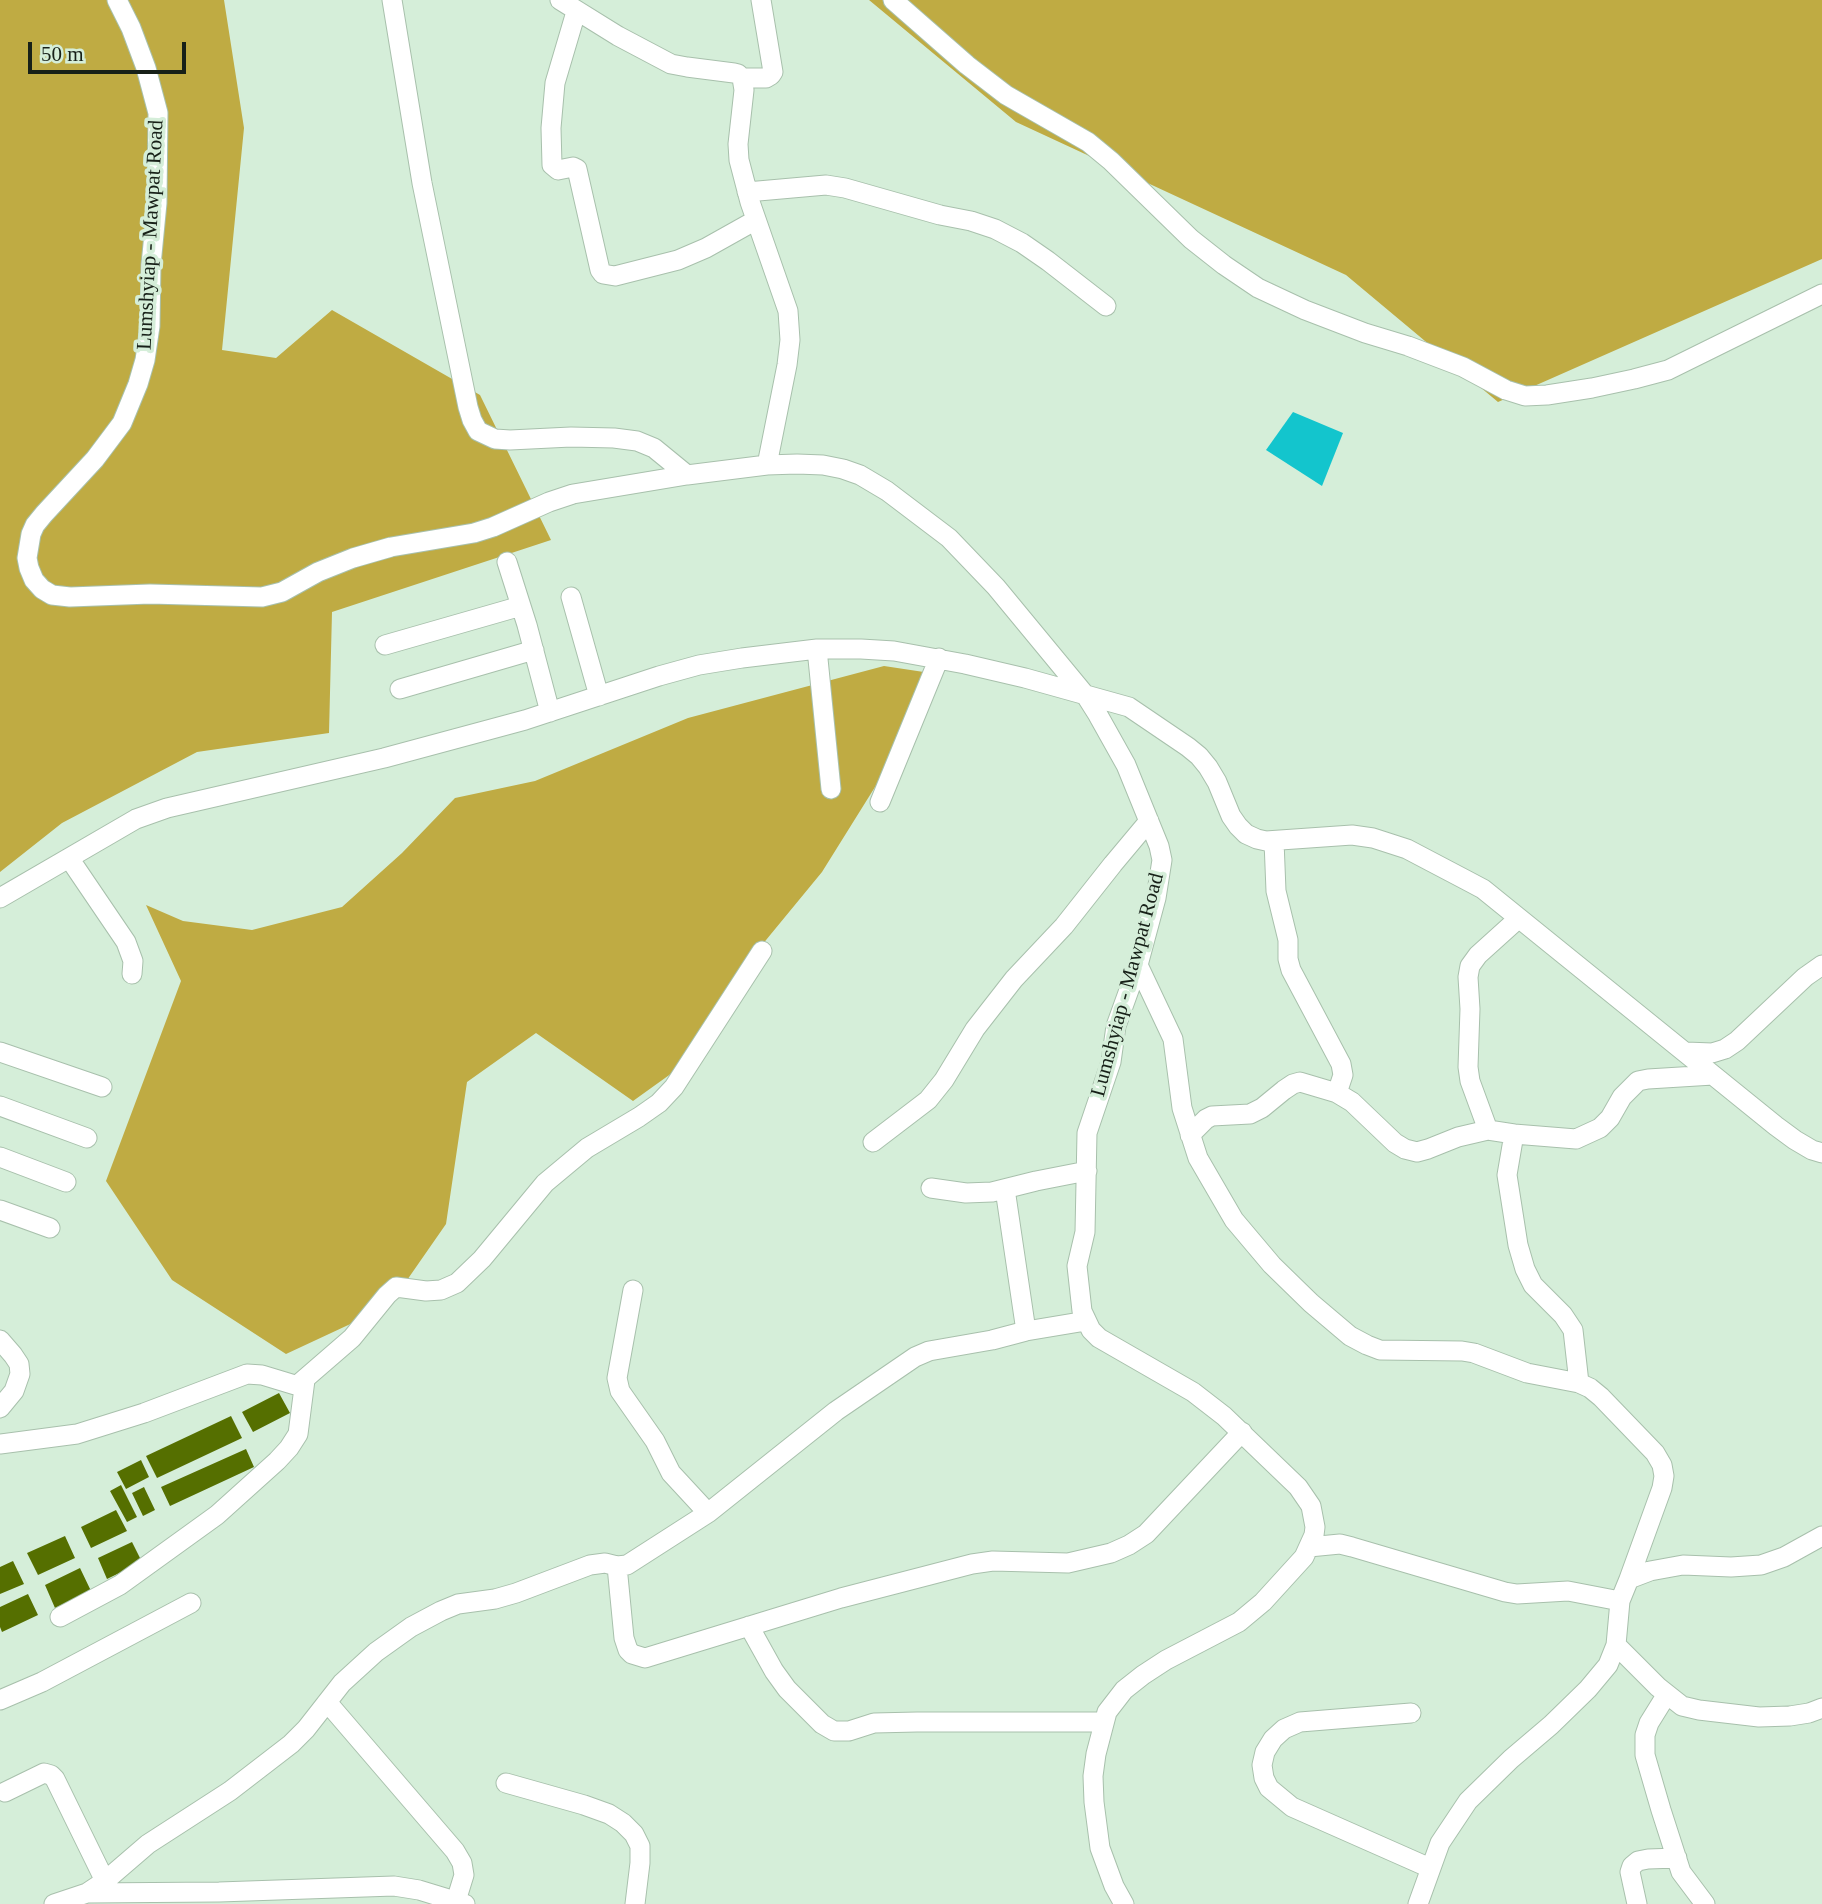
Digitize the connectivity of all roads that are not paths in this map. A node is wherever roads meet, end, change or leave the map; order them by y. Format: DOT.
graph roads {
  1 [pos="117,0"];
  2 [pos="393,0"];
  3 [pos="560,0"];
  4 [pos="761,0"];
  5 [pos="893,0"];
  6 [pos="576,12"];
  7 [pos="742,78"];
  8 [pos="747,192"];
  9 [pos="757,220"];
  10 [pos="1822,294"];
  11 [pos="1107,306"];
  12 [pos="767,465"];
  13 [pos="687,475"];
  14 [pos="508,562"];
  15 [pos="571,597"];
  16 [pos="521,606"];
  17 [pos="385,645"];
  18 [pos="817,649"];
  19 [pos="534,650"];
  20 [pos="939,658"];
  21 [pos="400,690"];
  22 [pos="599,696"];
  23 [pos="1086,696"];
  24 [pos="550,712"];
  25 [pos="831,789"];
  26 [pos="880,802"];
  27 [pos="1149,821"];
  28 [pos="1274,841"];
  29 [pos="69,858"];
  30 [pos="0,898"];
  31 [pos="1519,918"];
  32 [pos="762,951"];
  33 [pos="1138,965"];
  34 [pos="1822,965"];
  35 [pos="132,974"];
  36 [pos="0,1052"];
  37 [pos="1686,1052"];
  38 [pos="1713,1075"];
  39 [pos="103,1087"];
  40 [pos="1337,1093"];
  41 [pos="0,1106"];
  42 [pos="1488,1130"];
  43 [pos="1514,1134"];
  44 [pos="1190,1135"];
  45 [pos="87,1138"];
  46 [pos="873,1142"];
  47 [pos="1822,1153"];
  48 [pos="0,1157"];
  49 [pos="1087,1171"];
  50 [pos="66,1182"];
  51 [pos="931,1188"];
  52 [pos="1005,1189"];
  53 [pos="0,1210"];
  54 [pos="50,1228"];
  55 [pos="632,1290"];
  56 [pos="1086,1321"];
  57 [pos="1026,1331"];
  58 [pos="0,1340"];
  59 [pos="305,1380"];
  60 [pos="1579,1383"];
  61 [pos="0,1409"];
  62 [pos="1242,1432"];
  63 [pos="0,1444"];
  64 [pos="708,1513"];
  65 [pos="1822,1536"];
  66 [pos="1309,1547"];
  67 [pos="617,1566"];
  68 [pos="1629,1579"];
  69 [pos="1620,1601"];
  70 [pos="191,1603"];
  71 [pos="60,1617"];
  72 [pos="749,1626"];
  73 [pos="1616,1645"];
  74 [pos="1667,1694"];
  75 [pos="0,1700"];
  76 [pos="327,1702"];
  77 [pos="1822,1708"];
  78 [pos="1411,1713"];
  79 [pos="1103,1722"];
  80 [pos="506,1783"];
  81 [pos="5,1792"];
  82 [pos="1677,1858"];
  83 [pos="1430,1868"];
  84 [pos="105,1881"];
  85 [pos="87,1893"];
  86 [pos="461,1903"];
  87 [pos="54,1904"];
  88 [pos="635,1904"];
  89 [pos="1124,1904"];
  90 [pos="1418,1904"];
  91 [pos="1637,1904"];
  92 [pos="1704,1904"];
  1 -- 13 [label="street, Lumshyiap - Mawpat Road"];
  2 -- 13 [label="street"];
  3 -- 6 [label="street"];
  4 -- 7 [label="street"];
  5 -- 10 [label="street"];
  6 -- 7 [label="street"];
  6 -- 9 [label="street"];
  7 -- 8 [label="street"];
  8 -- 9 [label="street"];
  8 -- 11 [label="street"];
  9 -- 12 [label="street"];
  12 -- 13 [label="street, Lumshyiap - Mawpat Road"];
  12 -- 23 [label="street, Lumshyiap - Mawpat Road"];
  14 -- 16 [label="street"];
  15 -- 22 [label="street"];
  16 -- 17 [label="street"];
  16 -- 19 [label="street"];
  18 -- 20 [label="street"];
  18 -- 22 [label="street"];
  18 -- 25 [label="street"];
  19 -- 21 [label="street"];
  19 -- 24 [label="street"];
  20 -- 23 [label="street"];
  20 -- 26 [label="street"];
  22 -- 24 [label="street"];
  23 -- 27 [label="street, Lumshyiap - Mawpat Road"];
  23 -- 28 [label="street"];
  24 -- 29 [label="street"];
  27 -- 33 [label="street, Lumshyiap - Mawpat Road"];
  27 -- 46 [label="street"];
  28 -- 31 [label="street"];
  28 -- 40 [label="street"];
  29 -- 30 [label="street"];
  29 -- 35 [label="street"];
  31 -- 37 [label="street"];
  31 -- 42 [label="street"];
  32 -- 59 [label="street"];
  33 -- 44 [label="street"];
  33 -- 49 [label="street, Lumshyiap - Mawpat Road"];
  34 -- 37 [label="street"];
  36 -- 39 [label="street"];
  37 -- 38 [label="street"];
  38 -- 43 [label="street"];
  38 -- 47 [label="street"];
  40 -- 42 [label="street"];
  40 -- 44 [label="street"];
  41 -- 45 [label="street"];
  42 -- 43 [label="street"];
  43 -- 60 [label="street"];
  44 -- 60 [label="street"];
  48 -- 50 [label="street"];
  49 -- 52 [label="street"];
  49 -- 56 [label="street, Lumshyiap - Mawpat Road"];
  51 -- 52 [label="street"];
  52 -- 57 [label="street"];
  53 -- 54 [label="street"];
  55 -- 64 [label="street"];
  56 -- 57 [label="street"];
  56 -- 62 [label="street"];
  57 -- 64 [label="street"];
  58 -- 61 [label="street"];
  59 -- 63 [label="street"];
  59 -- 71 [label="street"];
  60 -- 68 [label="street"];
  62 -- 66 [label="street"];
  62 -- 72 [label="street"];
  64 -- 67 [label="street"];
  65 -- 68 [label="street"];
  66 -- 69 [label="street"];
  66 -- 79 [label="street"];
  67 -- 72 [label="street"];
  67 -- 76 [label="street"];
  68 -- 69 [label="street"];
  69 -- 73 [label="street"];
  70 -- 75 [label="street"];
  72 -- 79 [label="street"];
  73 -- 74 [label="street"];
  73 -- 83 [label="street"];
  74 -- 77 [label="street"];
  74 -- 82 [label="street"];
  76 -- 84 [label="street"];
  76 -- 86 [label="street"];
  78 -- 83 [label="street"];
  79 -- 89 [label="street"];
  80 -- 88 [label="street"];
  81 -- 84 [label="street"];
  82 -- 91 [label="street"];
  82 -- 92 [label="street"];
  83 -- 90 [label="street"];
  84 -- 85 [label="street"];
  85 -- 86 [label="street"];
  85 -- 87 [label="street"];
}
